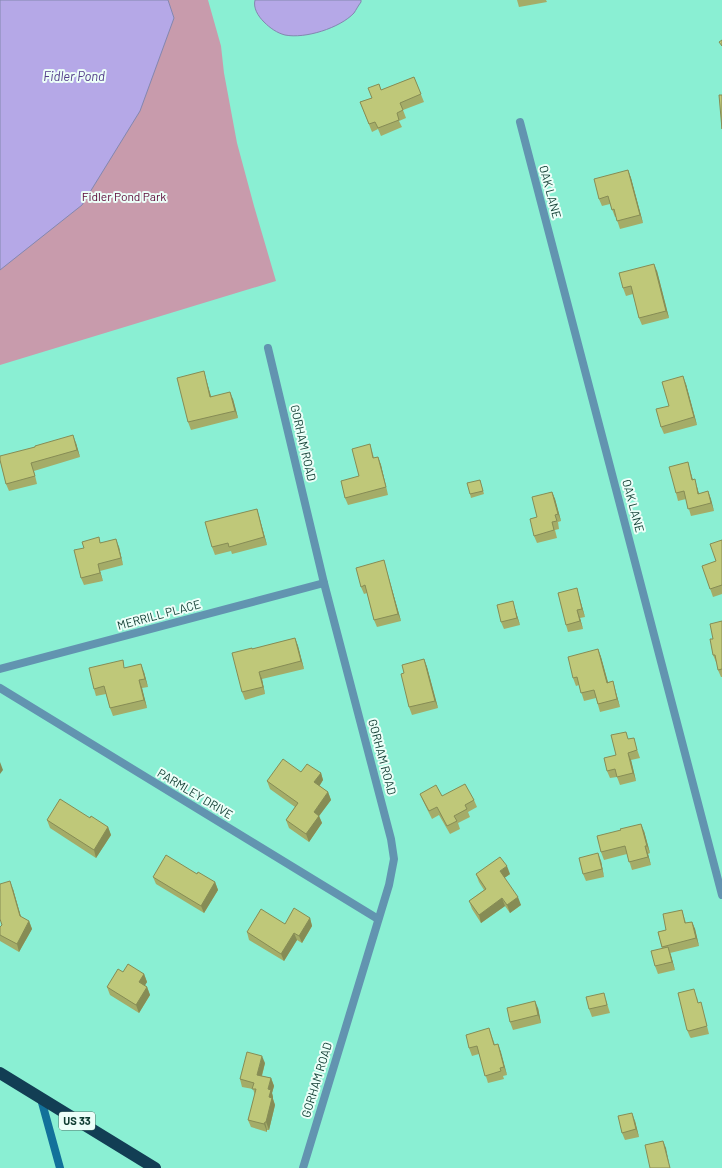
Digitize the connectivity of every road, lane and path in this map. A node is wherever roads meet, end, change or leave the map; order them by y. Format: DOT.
graph roads {
  1 [pos="520,122"];
  2 [pos="268,348"];
  3 [pos="324,583"];
  4 [pos="0,670"];
  5 [pos="0,688"];
  6 [pos="722,895"];
  7 [pos="378,919"];
  8 [pos="0,1073"];
  9 [pos="41,1099"];
  10 [pos="60,1168"];
  11 [pos="155,1168"];
  12 [pos="302,1168"];
  1 -- 6 [label="street, OAK LANE"];
  2 -- 3 [label="street, GORHAM ROAD"];
  3 -- 4 [label="street, MERRILL PLACE"];
  3 -- 7 [label="street, GORHAM ROAD"];
  5 -- 7 [label="street, PARMLEY DRIVE"];
  7 -- 12 [label="street, GORHAM ROAD"];
  8 -- 9 [label="highway, US 33"];
  9 -- 10 [label="street"];
  9 -- 11 [label="highway, US 33"];
}
